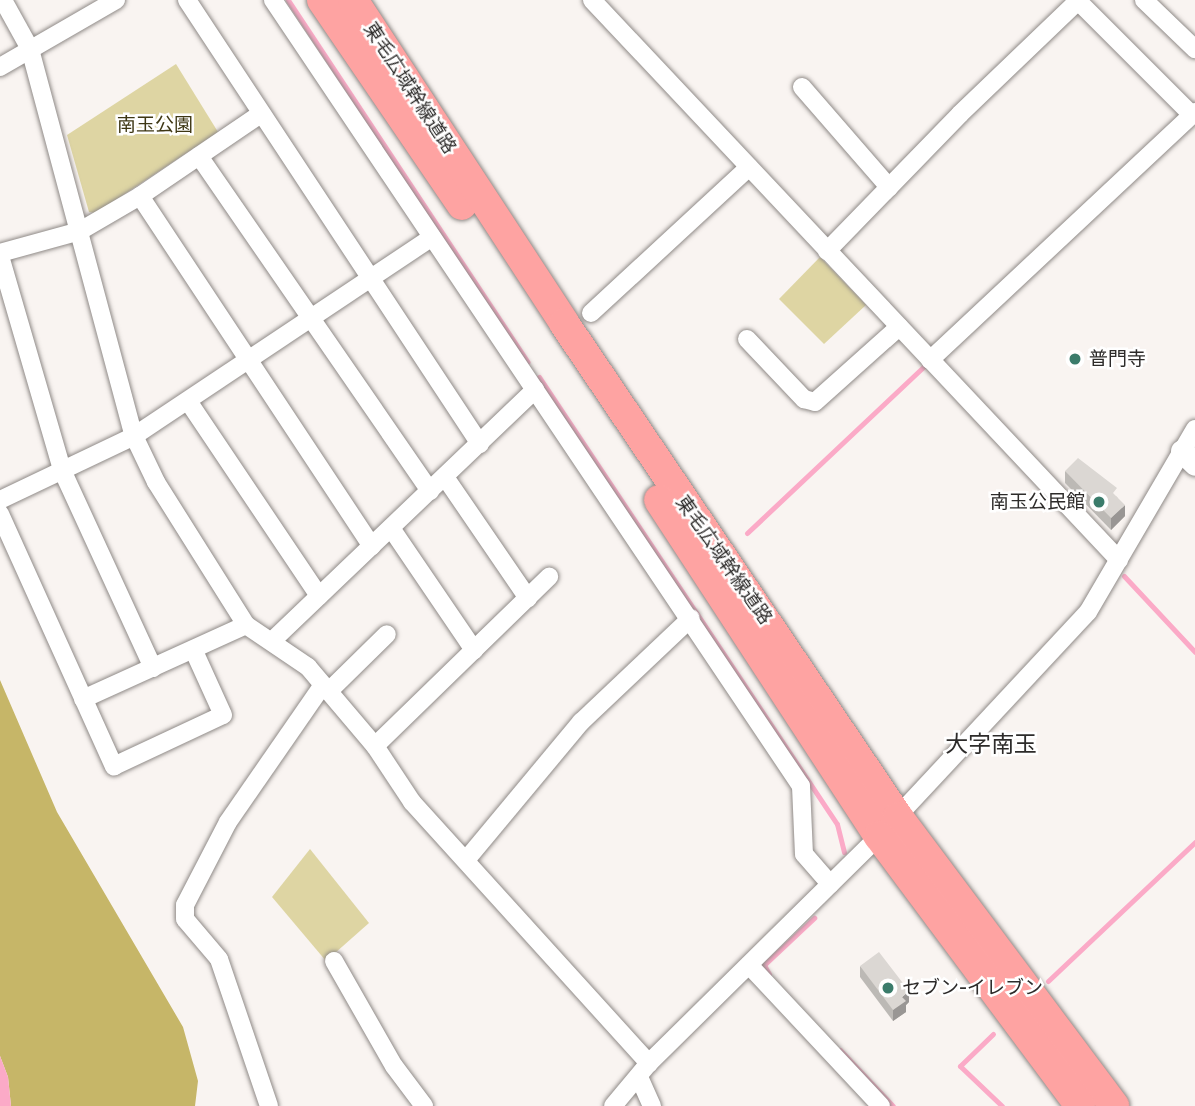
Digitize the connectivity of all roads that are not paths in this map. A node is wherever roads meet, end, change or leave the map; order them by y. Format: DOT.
graph roads {
  1 [pos="3,0"];
  2 [pos="187,0"];
  3 [pos="273,0"];
  4 [pos="322,0"];
  5 [pos="353,0"];
  6 [pos="592,0"];
  7 [pos="1144,0"];
  8 [pos="1078,1"];
  9 [pos="105,3"];
  10 [pos="30,49"];
  11 [pos="1195,49"];
  12 [pos="0,67"];
  13 [pos="802,87"];
  14 [pos="1193,113"];
  15 [pos="259,115"];
  16 [pos="199,156"];
  17 [pos="749,167"];
  18 [pos="889,187"];
  19 [pos="140,196"];
  20 [pos="80,231"];
  21 [pos="432,237"];
  22 [pos="827,251"];
  23 [pos="0,254"];
  24 [pos="369,278"];
  25 [pos="591,313"];
  26 [pos="312,320"];
  27 [pos="899,327"];
  28 [pos="747,339"];
  29 [pos="930,360"];
  30 [pos="249,361"];
  31 [pos="535,390"];
  32 [pos="188,401"];
  33 [pos="1195,429"];
  34 [pos="134,436"];
  35 [pos="480,444"];
  36 [pos="1189,458"];
  37 [pos="62,470"];
  38 [pos="445,477"];
  39 [pos="430,491"];
  40 [pos="0,500"];
  41 [pos="0,514"];
  42 [pos="391,528"];
  43 [pos="372,546"];
  44 [pos="1119,560"];
  45 [pos="549,577"];
  46 [pos="319,596"];
  47 [pos="528,598"];
  48 [pos="691,618"];
  49 [pos="246,625"];
  50 [pos="387,634"];
  51 [pos="272,640"];
  52 [pos="193,649"];
  53 [pos="474,650"];
  54 [pos="153,667"];
  55 [pos="326,688"];
  56 [pos="83,699"];
  57 [pos="375,746"];
  58 [pos="889,826"];
  59 [pos="466,860"];
  60 [pos="830,884"];
  61 [pos="334,961"];
  62 [pos="749,965"];
  63 [pos="644,1070"];
  64 [pos="269,1106"];
  65 [pos="425,1106"];
  66 [pos="614,1106"];
  67 [pos="652,1106"];
  68 [pos="880,1106"];
  69 [pos="1080,1106"];
  70 [pos="1114,1106"];
  1 -- 10 [label="street"];
  2 -- 15 [label="street"];
  3 -- 21 [label="street"];
  4 -- 58 [label="highway, 東毛広域幹線道路"];
  5 -- 58 [label="highway, 東毛広域幹線道路"];
  6 -- 17 [label="street"];
  7 -- 11 [label="street"];
  8 -- 14 [label="street"];
  8 -- 18 [label="street"];
  9 -- 10 [label="street"];
  10 -- 12 [label="street"];
  10 -- 20 [label="street"];
  13 -- 18 [label="street"];
  14 -- 29 [label="street"];
  15 -- 16 [label="street"];
  15 -- 24 [label="street"];
  16 -- 19 [label="street"];
  16 -- 26 [label="street"];
  17 -- 22 [label="street"];
  17 -- 25 [label="street"];
  18 -- 22 [label="street"];
  19 -- 20 [label="street"];
  19 -- 30 [label="street"];
  20 -- 23 [label="street"];
  20 -- 34 [label="street"];
  21 -- 24 [label="street"];
  21 -- 31 [label="street"];
  22 -- 27 [label="street"];
  23 -- 37 [label="street"];
  24 -- 26 [label="street"];
  24 -- 35 [label="street"];
  26 -- 30 [label="street"];
  26 -- 39 [label="street"];
  27 -- 28 [label="street"];
  27 -- 29 [label="street"];
  29 -- 44 [label="street"];
  30 -- 32 [label="street"];
  30 -- 43 [label="street"];
  31 -- 35 [label="street"];
  31 -- 48 [label="street"];
  32 -- 34 [label="street"];
  32 -- 46 [label="street"];
  33 -- 36 [label="street"];
  34 -- 37 [label="street"];
  34 -- 49 [label="street"];
  35 -- 38 [label="street"];
  36 -- 44 [label="street"];
  37 -- 40 [label="street"];
  37 -- 54 [label="street"];
  38 -- 39 [label="street"];
  38 -- 47 [label="street"];
  39 -- 42 [label="street"];
  41 -- 56 [label="street"];
  42 -- 43 [label="street"];
  42 -- 53 [label="street"];
  43 -- 46 [label="street"];
  44 -- 58 [label="street"];
  45 -- 47 [label="street"];
  46 -- 51 [label="street"];
  47 -- 53 [label="street"];
  48 -- 59 [label="street"];
  48 -- 60 [label="street"];
  49 -- 51 [label="street"];
  49 -- 52 [label="street"];
  50 -- 55 [label="street"];
  51 -- 55 [label="street"];
  52 -- 54 [label="street"];
  52 -- 56 [label="street"];
  53 -- 57 [label="street"];
  54 -- 56 [label="street"];
  55 -- 57 [label="street"];
  55 -- 64 [label="street"];
  57 -- 59 [label="street"];
  58 -- 60 [label="street"];
  58 -- 69 [label="highway, 東毛広域幹線道路"];
  58 -- 70 [label="highway, 東毛広域幹線道路"];
  59 -- 63 [label="street"];
  60 -- 62 [label="street"];
  61 -- 65 [label="street"];
  62 -- 63 [label="street"];
  62 -- 68 [label="street"];
  63 -- 66 [label="street"];
  63 -- 67 [label="street"];
}
